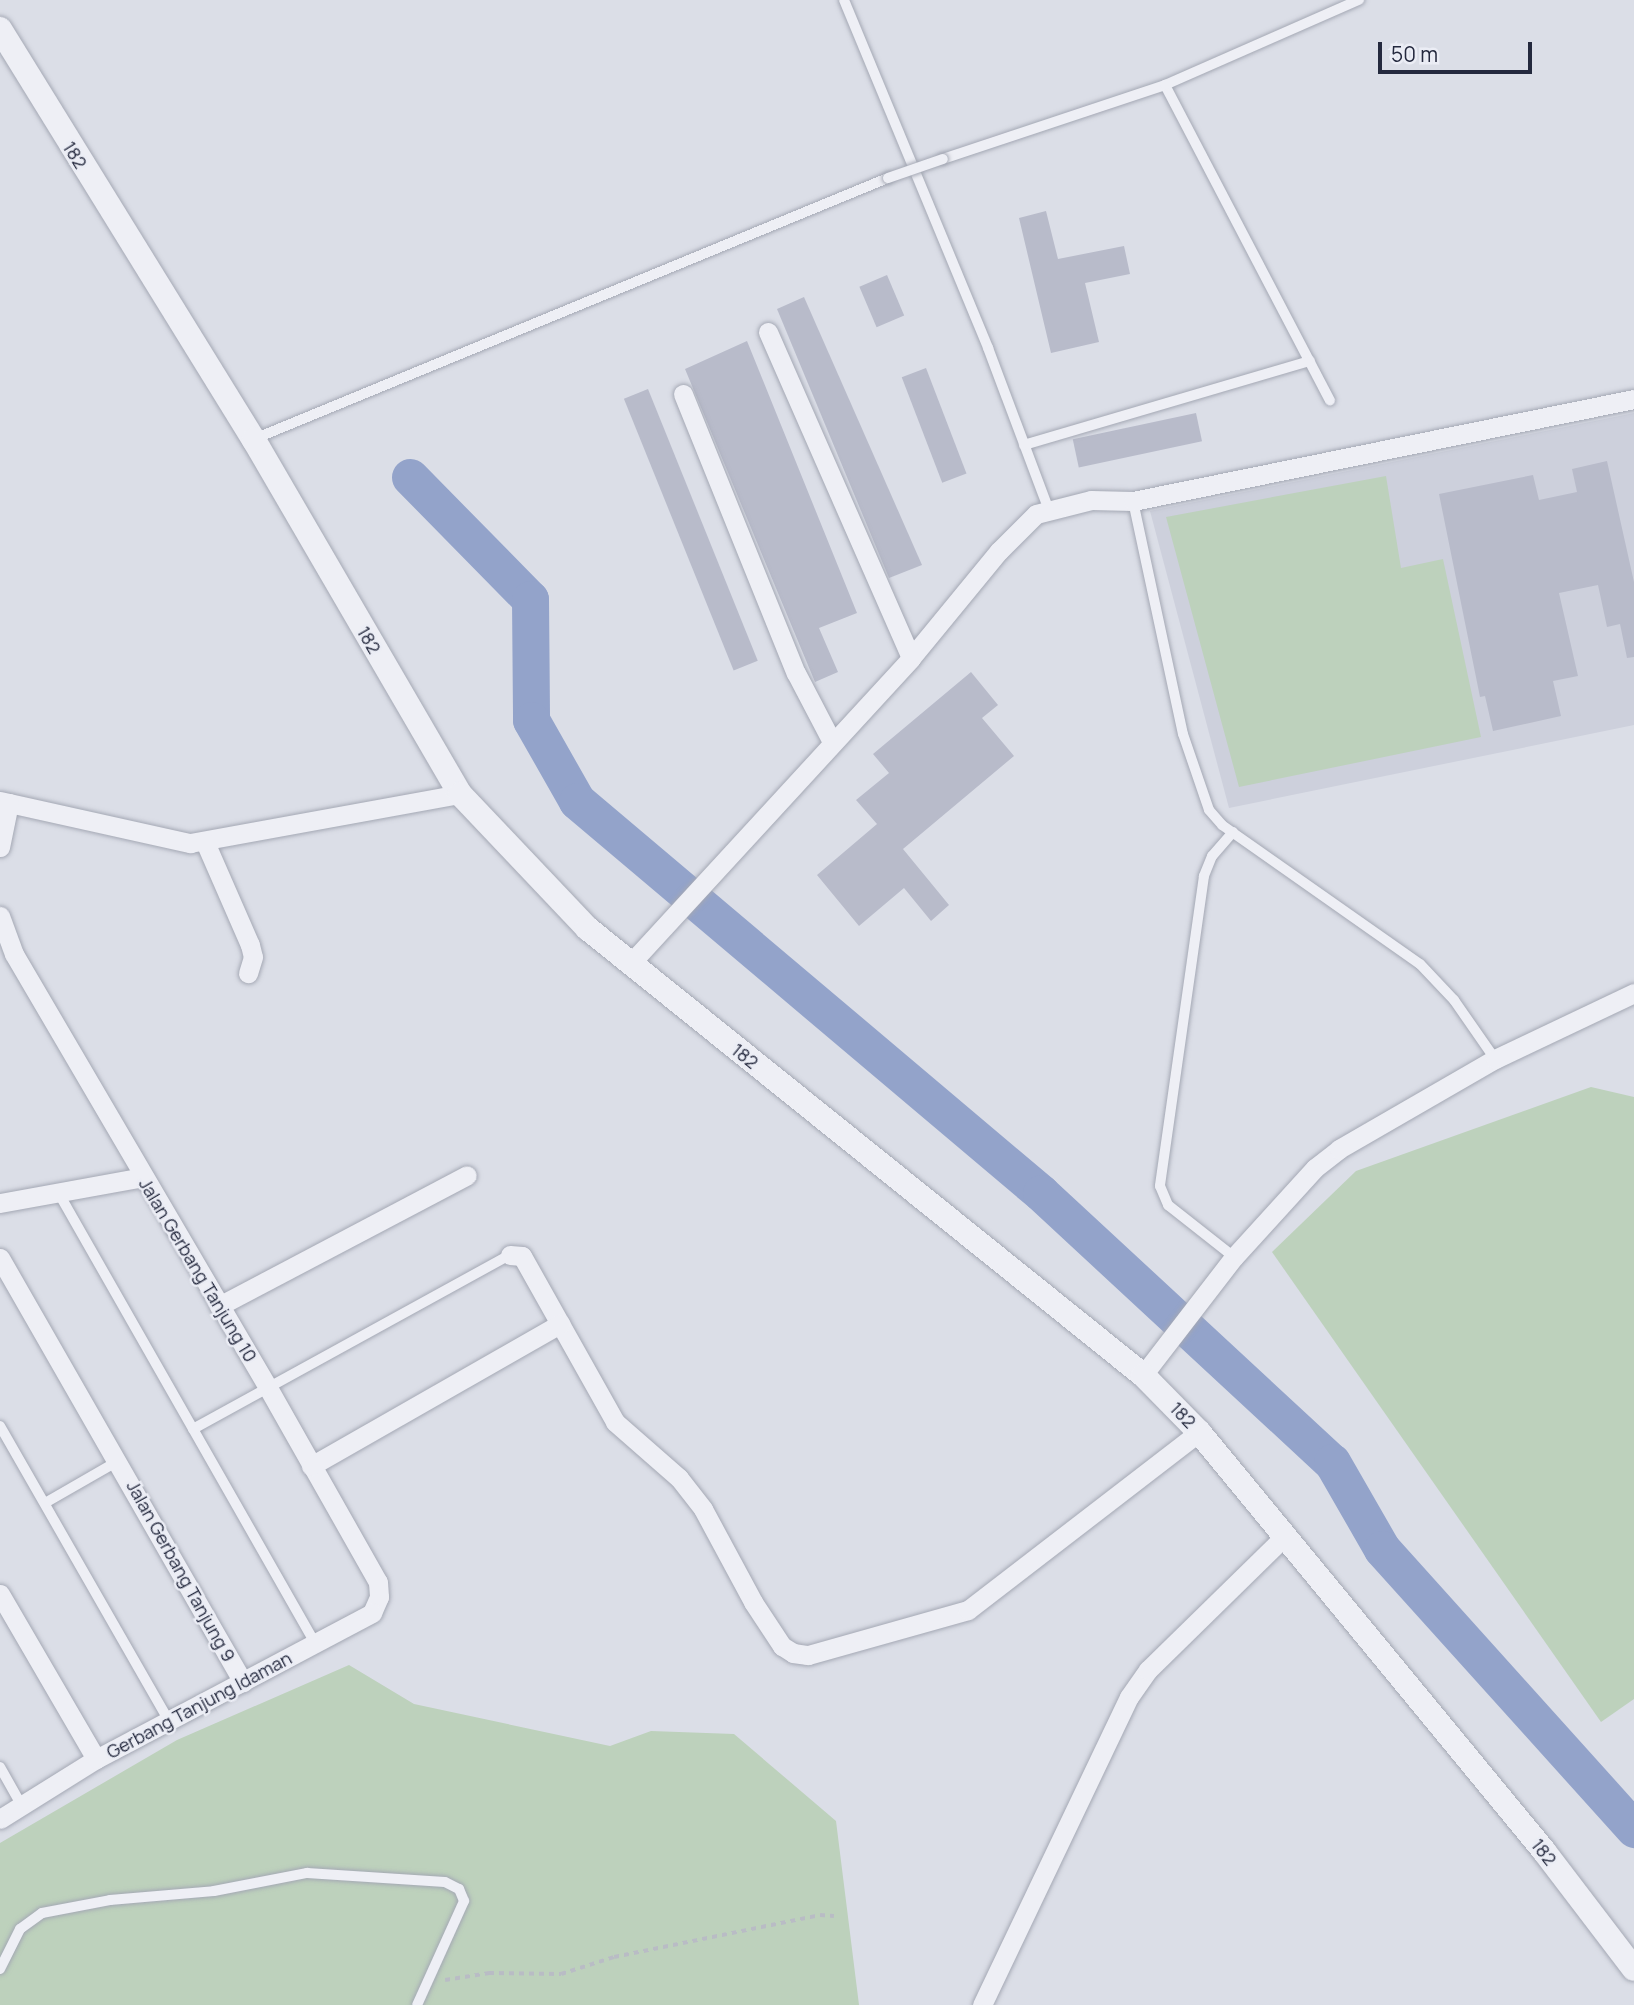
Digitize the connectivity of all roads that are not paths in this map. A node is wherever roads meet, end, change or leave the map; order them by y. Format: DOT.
graph roads {
  1 [pos="844,0"];
  2 [pos="1359,0"];
  3 [pos="0,29"];
  4 [pos="1165,85"];
  5 [pos="768,332"];
  6 [pos="1310,361"];
  7 [pos="683,394"];
  8 [pos="1634,398"];
  9 [pos="1330,401"];
  10 [pos="254,440"];
  11 [pos="1024,445"];
  12 [pos="1133,501"];
  13 [pos="1048,509"];
  14 [pos="911,659"];
  15 [pos="832,742"];
  16 [pos="460,794"];
  17 [pos="5,802"];
  18 [pos="1233,832"];
  19 [pos="205,842"];
  20 [pos="0,847"];
  21 [pos="0,916"];
  22 [pos="629,964"];
  23 [pos="248,973"];
  24 [pos="1634,993"];
  25 [pos="1494,1059"];
  26 [pos="467,1175"];
  27 [pos="143,1177"];
  28 [pos="58,1192"];
  29 [pos="0,1203"];
  30 [pos="509,1255"];
  31 [pos="1234,1257"];
  32 [pos="0,1258"];
  33 [pos="219,1306"];
  34 [pos="560,1324"];
  35 [pos="1143,1375"];
  36 [pos="267,1386"];
  37 [pos="0,1426"];
  38 [pos="193,1429"];
  39 [pos="1199,1432"];
  40 [pos="119,1461"];
  41 [pos="311,1466"];
  42 [pos="45,1503"];
  43 [pos="1285,1536"];
  44 [pos="378,1582"];
  45 [pos="0,1594"];
  46 [pos="315,1643"];
  47 [pos="243,1682"];
  48 [pos="169,1721"];
  49 [pos="96,1759"];
  50 [pos="0,1767"];
  51 [pos="22,1806"];
  52 [pos="0,1819"];
  53 [pos="0,1969"];
  54 [pos="1634,1969"];
  55 [pos="419,2001"];
  56 [pos="982,2005"];
  1 -- 11 [label="lane"];
  2 -- 4 [label="lane"];
  3 -- 10 [label="street, 182"];
  4 -- 6 [label="lane"];
  4 -- 10 [label="lane, bridge"];
  5 -- 14 [label="street"];
  6 -- 9 [label="lane"];
  6 -- 11 [label="lane"];
  7 -- 15 [label="street"];
  8 -- 12 [label="street"];
  10 -- 16 [label="street, 182"];
  11 -- 13 [label="lane"];
  12 -- 13 [label="street"];
  12 -- 18 [label="lane"];
  13 -- 14 [label="street"];
  14 -- 15 [label="street"];
  15 -- 22 [label="street"];
  16 -- 19 [label="street"];
  16 -- 22 [label="street, 182"];
  17 -- 19 [label="street"];
  17 -- 20 [label="street"];
  18 -- 25 [label="lane"];
  18 -- 31 [label="lane"];
  19 -- 23 [label="street"];
  21 -- 27 [label="street, Jalan Gerbang Tanjung 10"];
  22 -- 35 [label="street, 182"];
  24 -- 25 [label="street"];
  25 -- 31 [label="street"];
  26 -- 33 [label="street"];
  27 -- 28 [label="street"];
  27 -- 33 [label="street, Jalan Gerbang Tanjung 10"];
  28 -- 29 [label="street"];
  28 -- 38 [label="lane"];
  30 -- 34 [label="street"];
  30 -- 36 [label="lane"];
  31 -- 35 [label="street"];
  32 -- 40 [label="street, Jalan Gerbang Tanjung 9"];
  33 -- 36 [label="street, Jalan Gerbang Tanjung 10"];
  34 -- 39 [label="street"];
  34 -- 41 [label="street"];
  35 -- 39 [label="street, 182"];
  36 -- 38 [label="lane"];
  36 -- 41 [label="street, Jalan Gerbang Tanjung 10"];
  37 -- 42 [label="lane"];
  38 -- 46 [label="lane"];
  39 -- 43 [label="street, 182"];
  40 -- 42 [label="lane, Jalan Gerbang Tanjung 9"];
  40 -- 47 [label="street, Jalan Gerbang Tanjung 9"];
  41 -- 44 [label="street, Jalan Gerbang Tanjung 10"];
  42 -- 48 [label="lane"];
  43 -- 54 [label="street, 182"];
  43 -- 56 [label="street"];
  44 -- 46 [label="street, Gerbang Tanjung Idaman"];
  45 -- 49 [label="street"];
  46 -- 47 [label="street, Gerbang Tanjung Idaman"];
  47 -- 48 [label="street, Gerbang Tanjung Idaman"];
  48 -- 49 [label="street, Gerbang Tanjung Idaman"];
  49 -- 51 [label="street, Gerbang Tanjung Idaman"];
  50 -- 51 [label="lane"];
  51 -- 52 [label="street, Gerbang Tanjung Idaman"];
  53 -- 55 [label="lane"];
}
